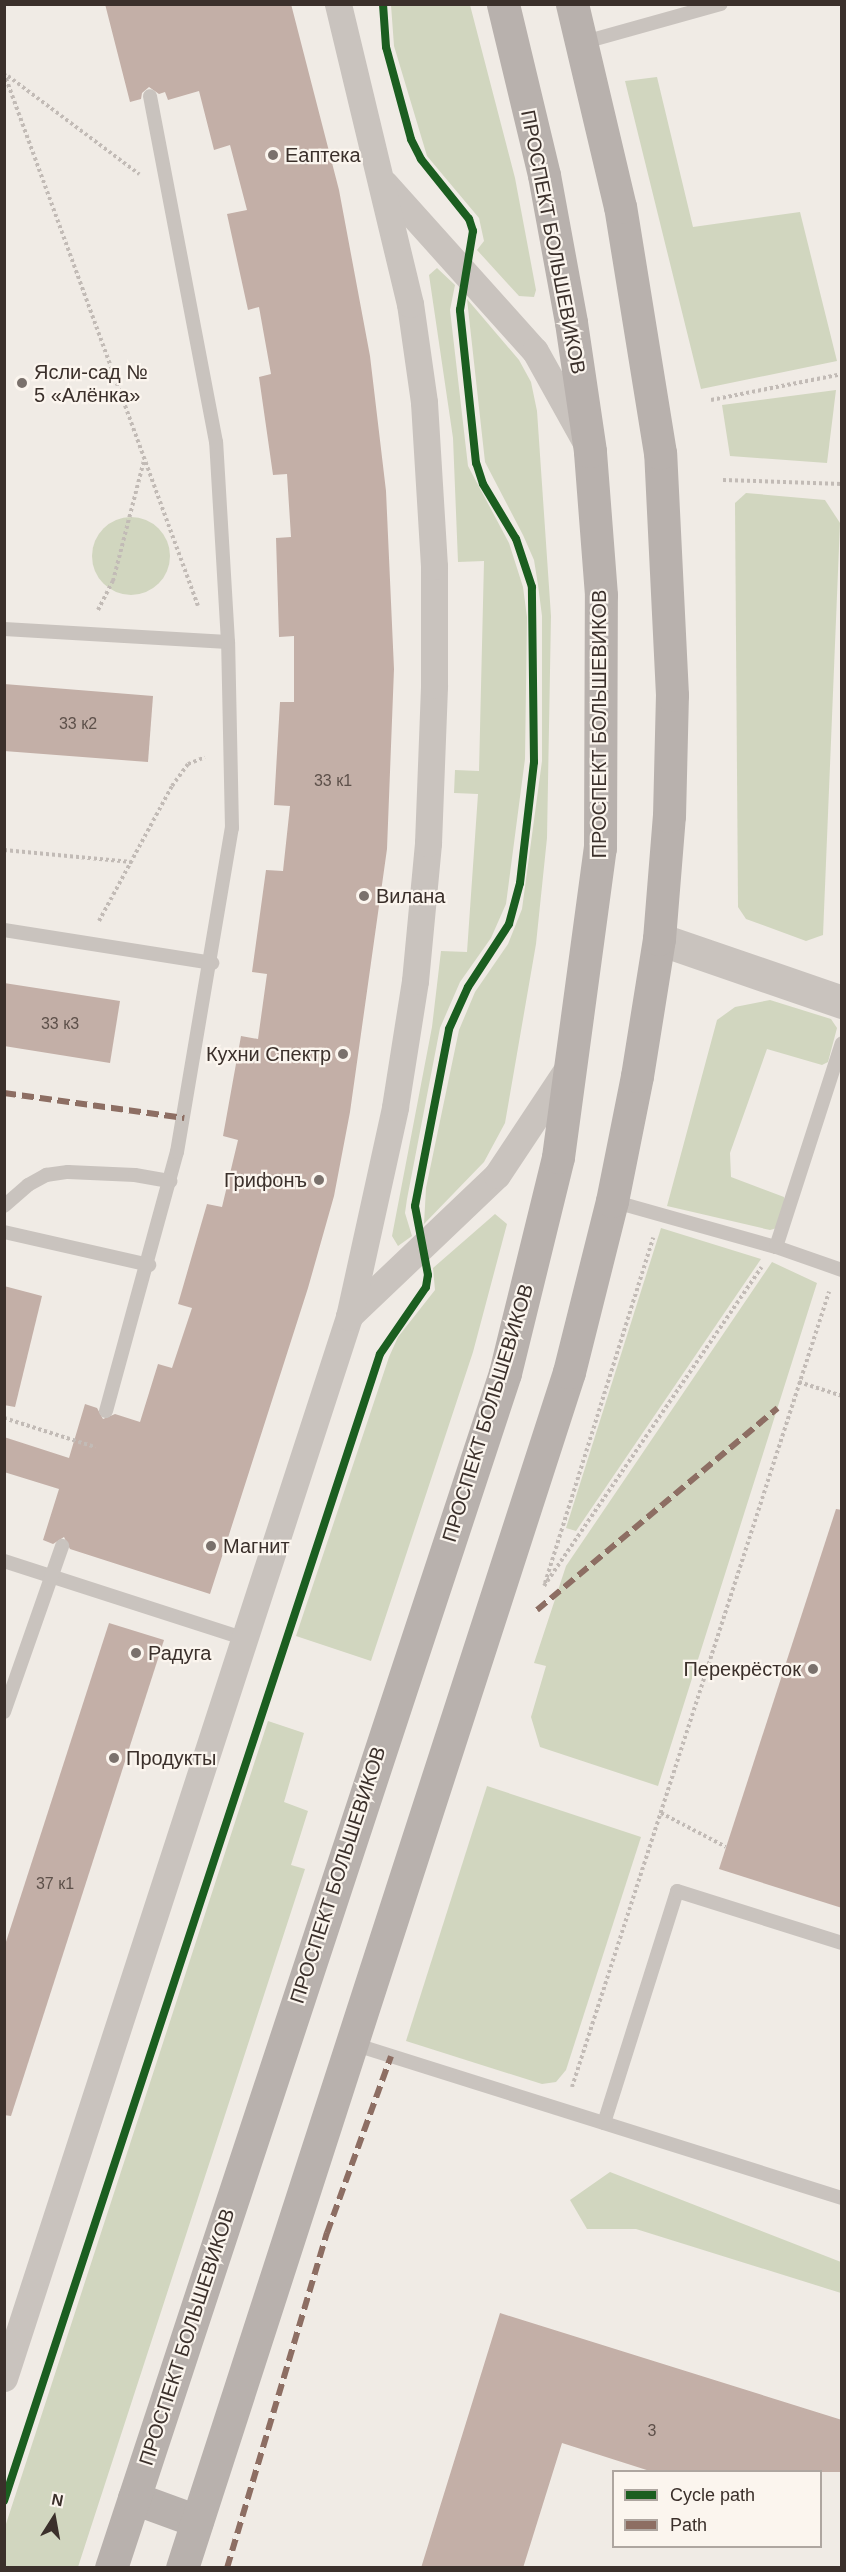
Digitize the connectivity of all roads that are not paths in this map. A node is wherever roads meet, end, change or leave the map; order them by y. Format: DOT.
graph roads {
  1 [pos="338,4"];
  2 [pos="503,4"];
  3 [pos="572,4"];
  4 [pos="720,4"];
  5 [pos="581,44"];
  6 [pos="150,96"];
  7 [pos="382,181"];
  8 [pos="590,451"];
  9 [pos="4,629"];
  10 [pos="228,642"];
  11 [pos="4,930"];
  12 [pos="658,939"];
  13 [pos="212,963"];
  14 [pos="842,1002"];
  15 [pos="842,1043"];
  16 [pos="570,1064"];
  17 [pos="170,1181"];
  18 [pos="612,1201"];
  19 [pos="4,1206"];
  20 [pos="4,1232"];
  21 [pos="776,1246"];
  22 [pos="149,1265"];
  23 [pos="839,1269"];
  24 [pos="349,1317"];
  25 [pos="106,1411"];
  26 [pos="62,1546"];
  27 [pos="4,1561"];
  28 [pos="52,1576"];
  29 [pos="243,1638"];
  30 [pos="4,1712"];
  31 [pos="842,1943"];
  32 [pos="350,2043"];
  33 [pos="604,2123"];
  34 [pos="842,2198"];
  35 [pos="4,2378"];
  36 [pos="134,2498"];
  37 [pos="197,2520"];
  38 [pos="111,2568"];
  39 [pos="182,2568"];
  1 -- 7 [label="street"];
  2 -- 8 [label="main road, ПРОСПЕКТ БОЛЬШЕВИКОВ"];
  3 -- 5 [label="main road"];
  4 -- 5 [label="lane"];
  5 -- 12 [label="main road"];
  6 -- 10 [label="lane"];
  7 -- 8 [label="street"];
  7 -- 24 [label="street"];
  8 -- 16 [label="main road, ПРОСПЕКТ БОЛЬШЕВИКОВ"];
  9 -- 10 [label="lane"];
  10 -- 13 [label="lane"];
  11 -- 13 [label="lane"];
  12 -- 14 [label="street"];
  12 -- 18 [label="main road"];
  13 -- 17 [label="lane"];
  15 -- 21 [label="lane"];
  16 -- 24 [label="street"];
  16 -- 36 [label="main road, ПРОСПЕКТ БОЛЬШЕВИКОВ"];
  17 -- 19 [label="lane"];
  17 -- 22 [label="lane"];
  18 -- 21 [label="lane"];
  18 -- 32 [label="main road"];
  20 -- 22 [label="lane"];
  21 -- 23 [label="lane"];
  22 -- 25 [label="lane"];
  24 -- 29 [label="street"];
  26 -- 28 [label="lane"];
  27 -- 28 [label="lane"];
  28 -- 29 [label="lane"];
  28 -- 30 [label="lane"];
  29 -- 35 [label="street"];
  31 -- 33 [label="lane"];
  32 -- 33 [label="lane"];
  32 -- 37 [label="main road"];
  33 -- 34 [label="lane"];
  36 -- 37 [label="main road"];
  36 -- 38 [label="main road, ПРОСПЕКТ БОЛЬШЕВИКОВ"];
  37 -- 39 [label="main road"];
}
